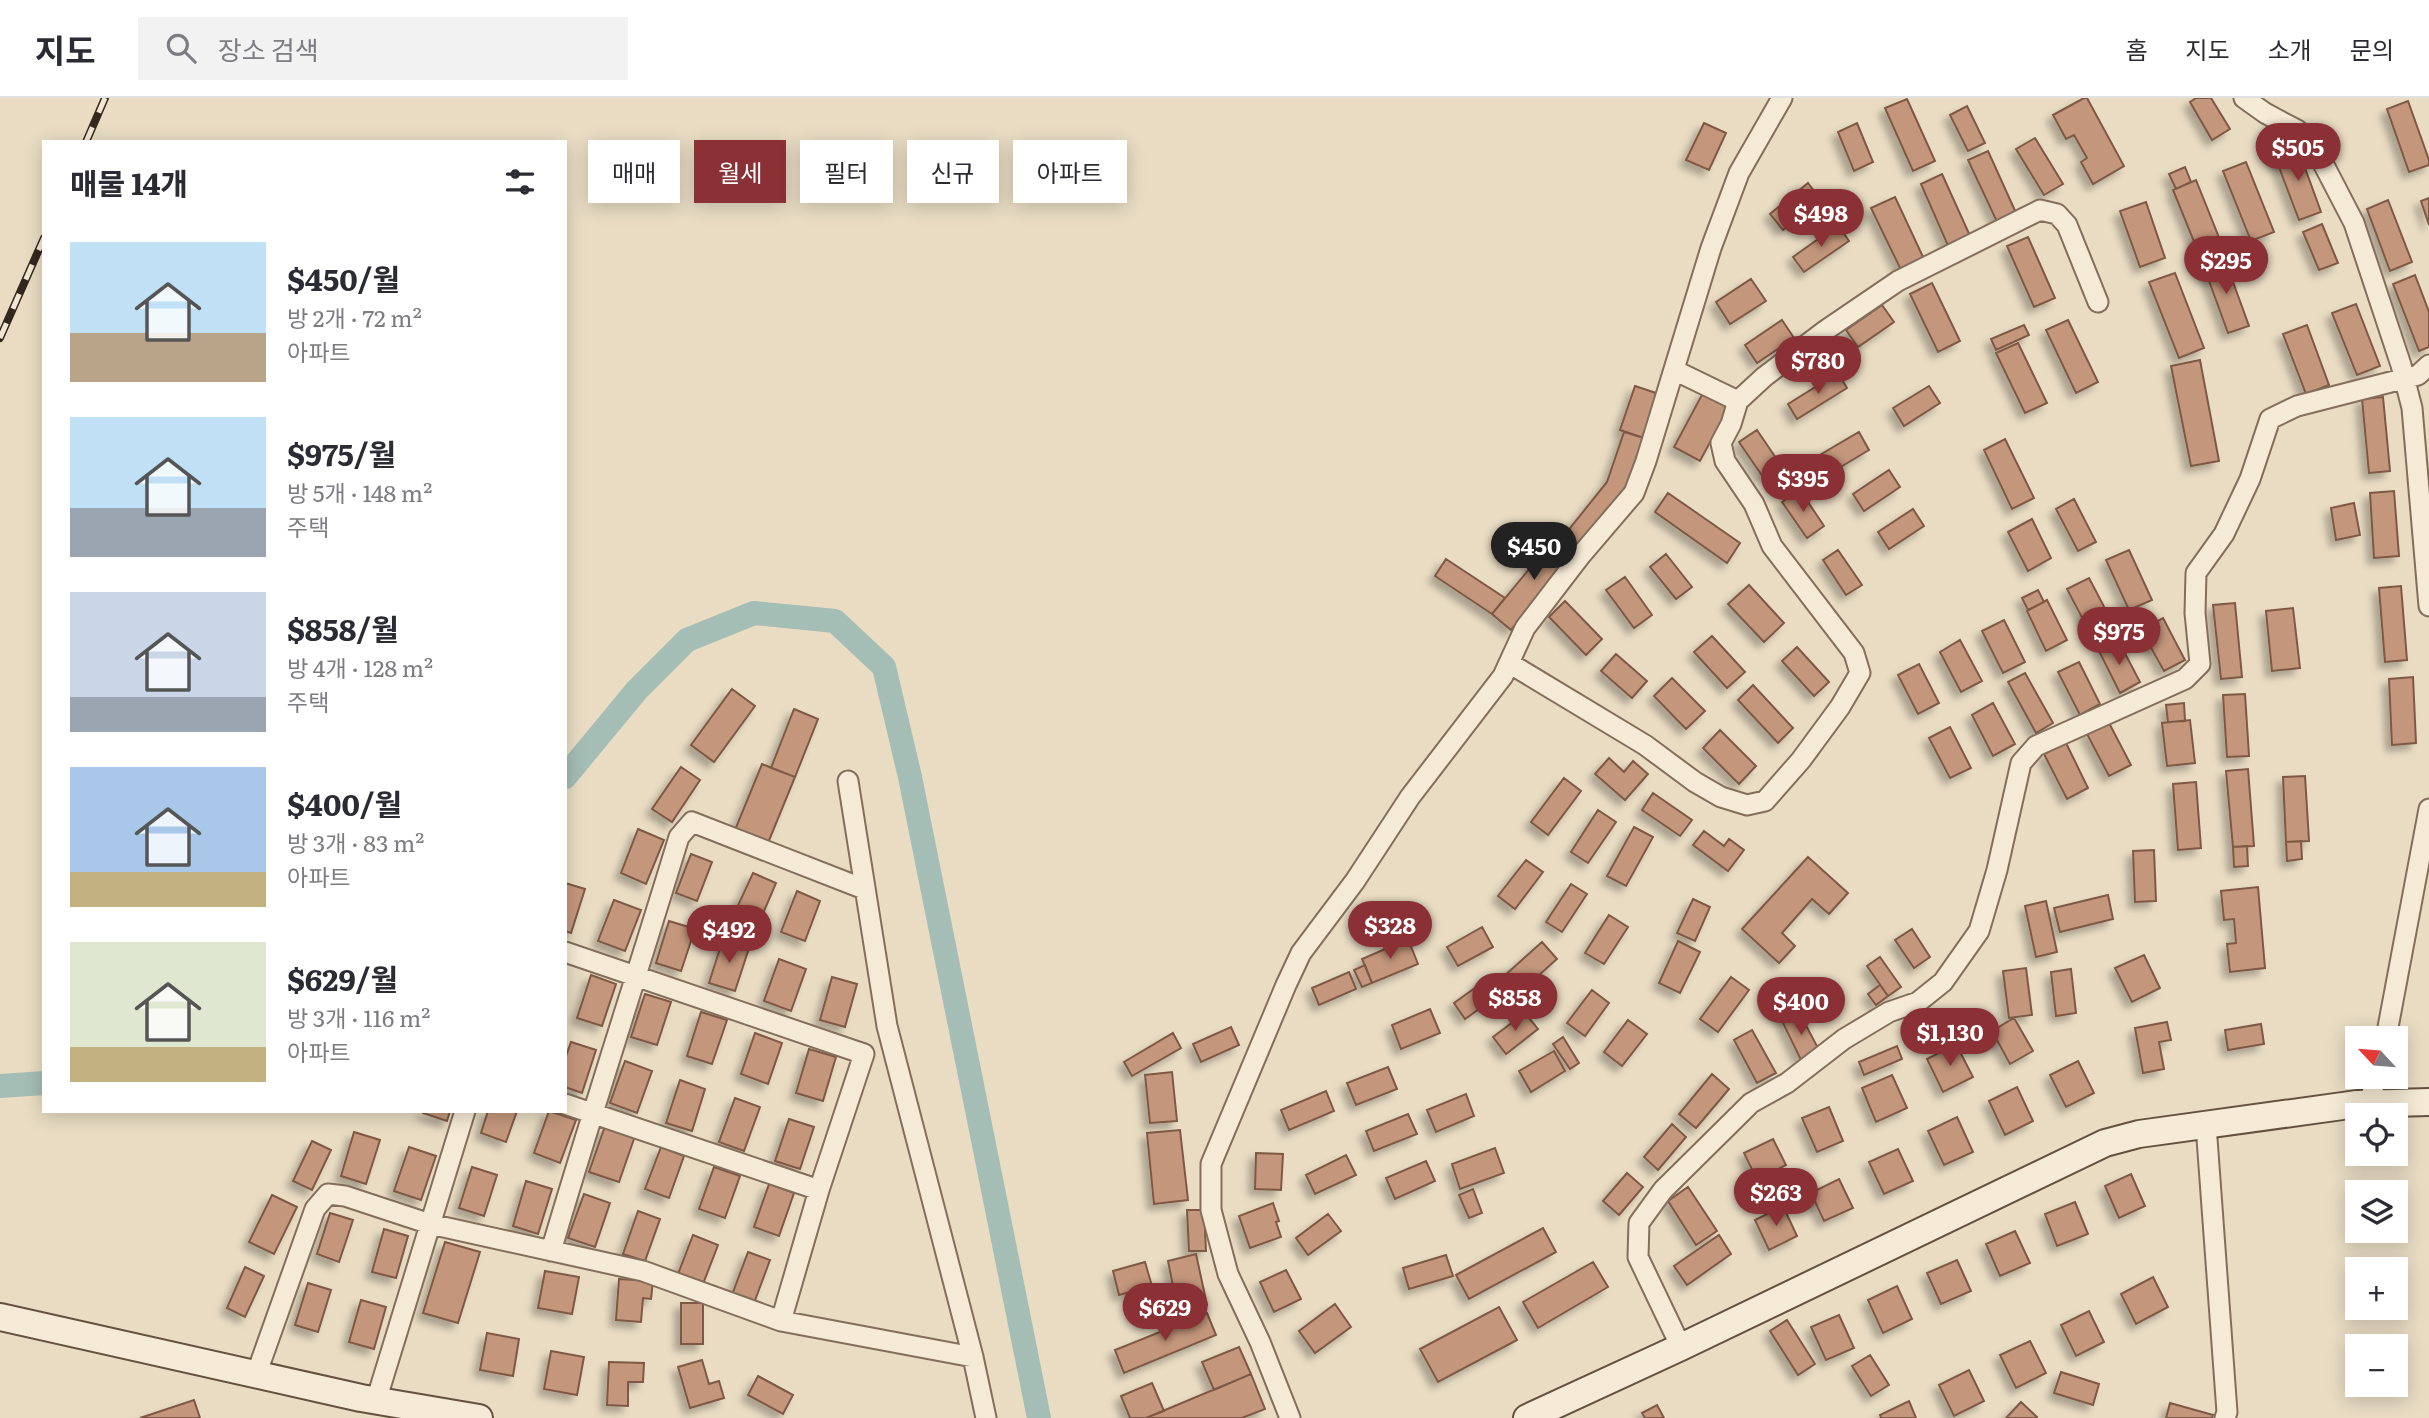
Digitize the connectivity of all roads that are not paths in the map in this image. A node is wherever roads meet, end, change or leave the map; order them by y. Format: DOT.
graph roads {
  1 [pos="1782,98"];
  2 [pos="2244,98"];
  3 [pos="2098,302"];
  4 [pos="2429,365"];
  5 [pos="1674,370"];
  6 [pos="2405,379"];
  7 [pos="1738,401"];
  8 [pos="2429,606"];
  9 [pos="1508,663"];
  10 [pos="848,781"];
  11 [pos="2429,809"];
  12 [pos="864,888"];
  13 [pos="567,954"];
  14 [pos="637,976"];
  15 [pos="2388,1026"];
  16 [pos="2373,1089"];
  17 [pos="2429,1102"];
  18 [pos="2369,1103"];
  19 [pos="567,1105"];
  20 [pos="2345,1106"];
  21 [pos="464,1113"];
  22 [pos="592,1113"];
  23 [pos="2206,1125"];
  24 [pos="819,1190"];
  25 [pos="430,1224"];
  26 [pos="551,1251"];
  27 [pos="0,1317"];
  28 [pos="781,1321"];
  29 [pos="1681,1347"];
  30 [pos="972,1357"];
  31 [pos="256,1375"];
  32 [pos="376,1401"];
  33 [pos="479,1418"];
  34 [pos="986,1418"];
  35 [pos="1290,1418"];
  36 [pos="1527,1418"];
  37 [pos="2225,1418"];
  1 -- 5 [label="street"];
  2 -- 6 [label="street"];
  3 -- 7 [label="street"];
  4 -- 6 [label="street"];
  5 -- 7 [label="street"];
  5 -- 9 [label="street"];
  6 -- 8 [label="street"];
  6 -- 29 [label="street"];
  7 -- 9 [label="street"];
  9 -- 35 [label="street"];
  10 -- 12 [label="street"];
  11 -- 15 [label="street"];
  12 -- 14 [label="street"];
  12 -- 30 [label="street"];
  13 -- 14 [label="street"];
  14 -- 22 [label="street"];
  14 -- 24 [label="street"];
  16 -- 18 [label="street"];
  17 -- 18 [label="main road"];
  19 -- 22 [label="street"];
  20 -- 23 [label="main road"];
  21 -- 25 [label="street"];
  22 -- 24 [label="street"];
  22 -- 26 [label="street"];
  23 -- 29 [label="main road"];
  23 -- 37 [label="street"];
  24 -- 28 [label="street"];
  25 -- 26 [label="street"];
  25 -- 31 [label="street"];
  25 -- 32 [label="street"];
  26 -- 28 [label="street"];
  27 -- 31 [label="main road"];
  28 -- 30 [label="street"];
  29 -- 36 [label="main road"];
  30 -- 34 [label="street"];
  31 -- 32 [label="main road"];
  32 -- 33 [label="main road"];
}
